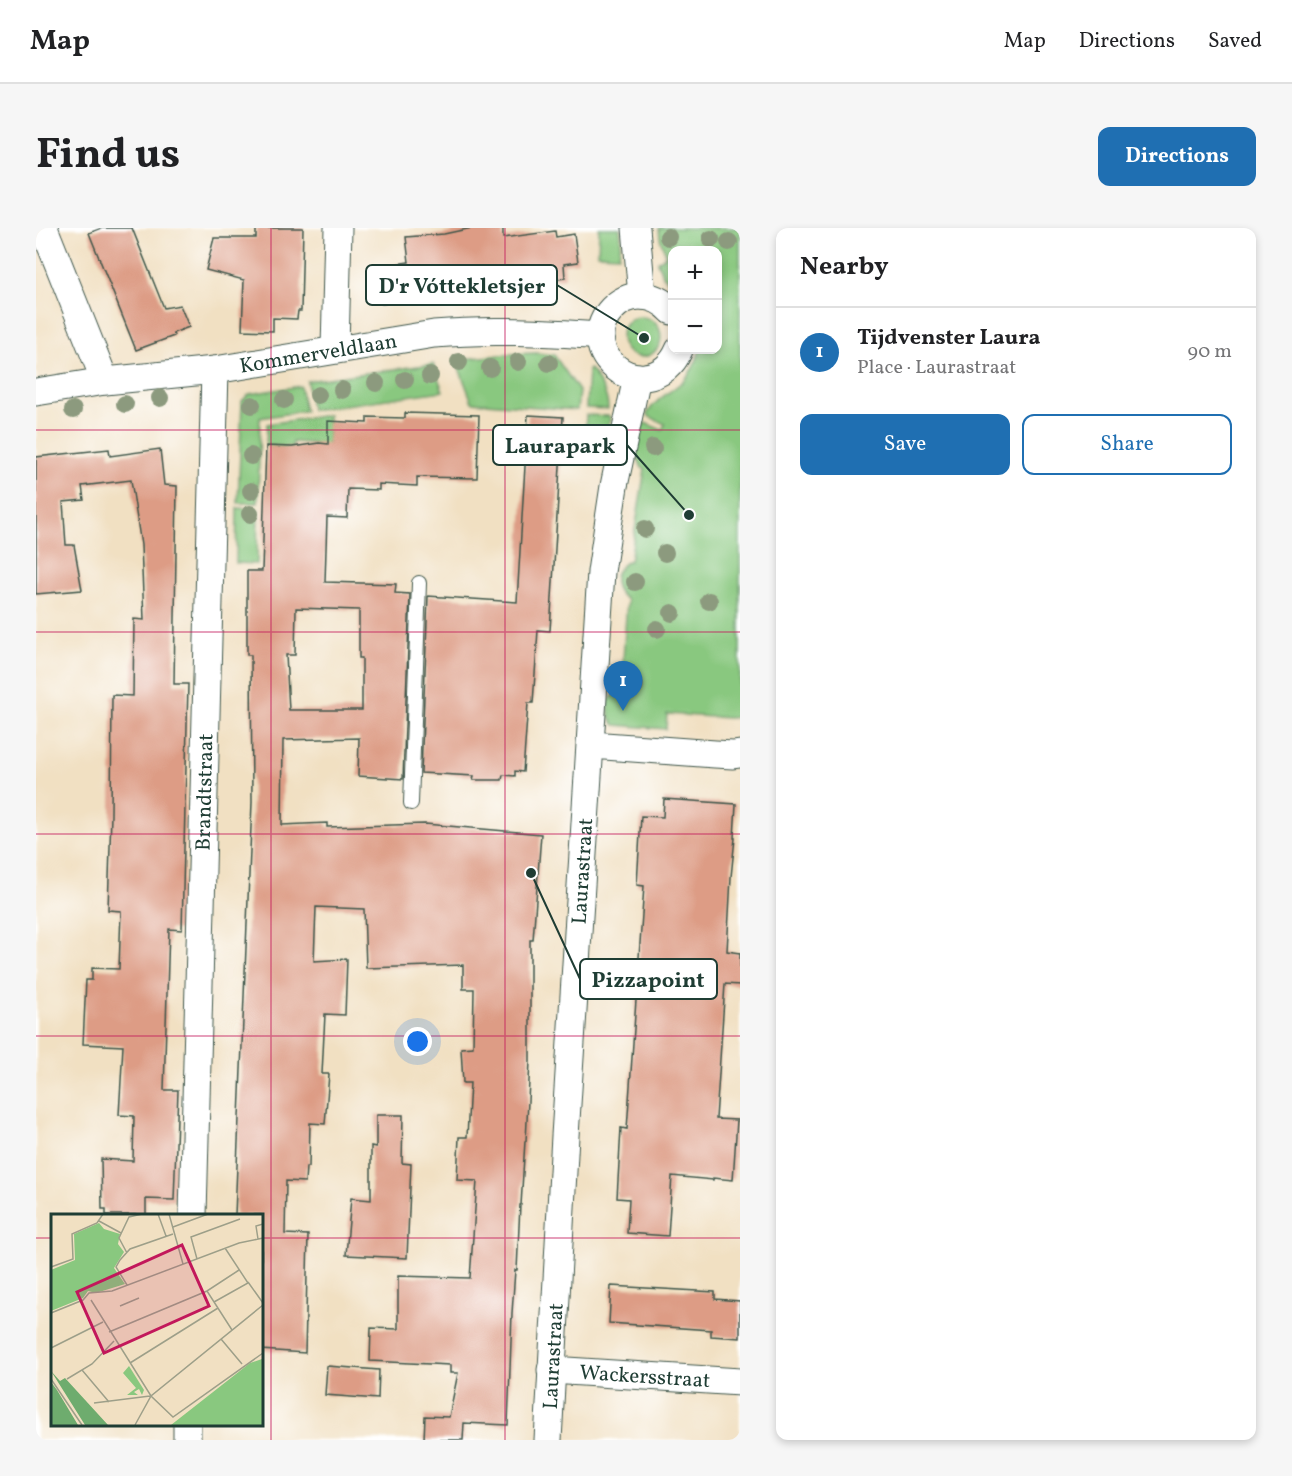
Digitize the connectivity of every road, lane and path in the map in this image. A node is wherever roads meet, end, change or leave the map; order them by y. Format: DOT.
graph roads {
  1 [pos="44,228"];
  2 [pos="338,228"];
  3 [pos="636,228"];
  4 [pos="642,296"];
  5 [pos="668,308"];
  6 [pos="601,336"];
  7 [pos="335,349"];
  8 [pos="677,354"];
  9 [pos="215,370"];
  10 [pos="637,377"];
  11 [pos="105,381"];
  12 [pos="36,392"];
  13 [pos="419,583"];
  14 [pos="591,745"];
  15 [pos="740,754"];
  16 [pos="411,803"];
  17 [pos="193,1214"];
  18 [pos="551,1370"];
  19 [pos="740,1382"];
  20 [pos="548,1440"];
  1 -- 11 [label="street"];
  2 -- 7 [label="street"];
  3 -- 4 [label="street"];
  4 -- 5 [label="street"];
  4 -- 6 [label="street"];
  6 -- 7 [label="street, Kommerveldlaan"];
  6 -- 10 [label="street"];
  7 -- 9 [label="street, Kommerveldlaan"];
  8 -- 10 [label="street"];
  9 -- 11 [label="street, Kommerveldlaan"];
  9 -- 17 [label="street, Brandtstraat"];
  10 -- 14 [label="street, Laurastraat"];
  11 -- 12 [label="street, Kommerveldlaan"];
  13 -- 16 [label="lane"];
  14 -- 15 [label="street"];
  14 -- 18 [label="street, Laurastraat"];
  18 -- 19 [label="street, Wackersstraat"];
  18 -- 20 [label="street, Laurastraat"];
}
